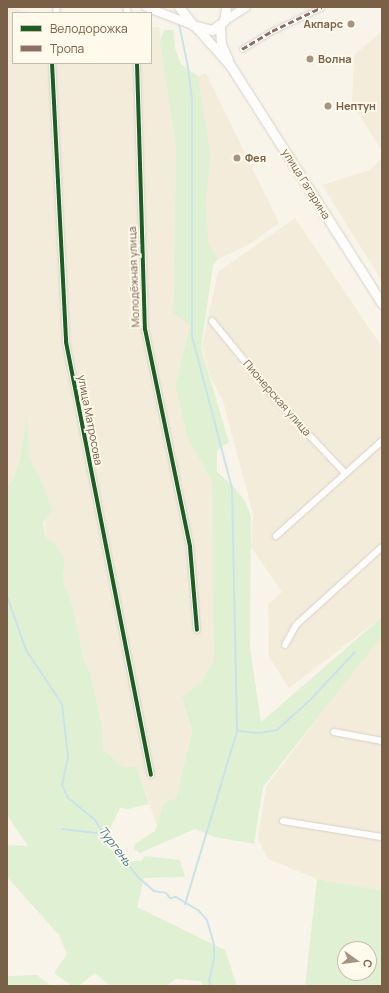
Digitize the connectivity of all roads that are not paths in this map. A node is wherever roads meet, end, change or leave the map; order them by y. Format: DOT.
graph roads {
  1 [pos="146,7"];
  2 [pos="179,7"];
  3 [pos="226,7"];
  4 [pos="246,7"];
  5 [pos="322,7"];
  6 [pos="222,24"];
  7 [pos="194,26"];
  8 [pos="242,49"];
  9 [pos="52,64"];
  10 [pos="136,64"];
  11 [pos="230,65"];
  12 [pos="382,304"];
  13 [pos="212,321"];
  14 [pos="382,441"];
  15 [pos="344,472"];
  16 [pos="276,536"];
  17 [pos="382,547"];
  18 [pos="197,630"];
  19 [pos="285,645"];
  20 [pos="334,732"];
  21 [pos="382,741"];
  22 [pos="151,775"];
  23 [pos="283,821"];
  24 [pos="382,837"];
  1 -- 7 [label="street, улица Гагарина"];
  2 -- 7 [label="main road"];
  3 -- 6 [label="main road, улица Гагарина"];
  4 -- 6 [label="street"];
  5 -- 8 [label="street"];
  6 -- 7 [label="main road"];
  6 -- 11 [label="main road, улица Гагарина"];
  7 -- 11 [label="main road, улица Гагарина"];
  9 -- 22 [label="street, улица Матросова"];
  10 -- 18 [label="street, Молодёжная улица"];
  11 -- 12 [label="main road, улица Гагарина"];
  13 -- 15 [label="street, Пионерская улица"];
  14 -- 15 [label="street"];
  15 -- 16 [label="street"];
  17 -- 19 [label="street"];
  20 -- 21 [label="street"];
  23 -- 24 [label="street"];
}
